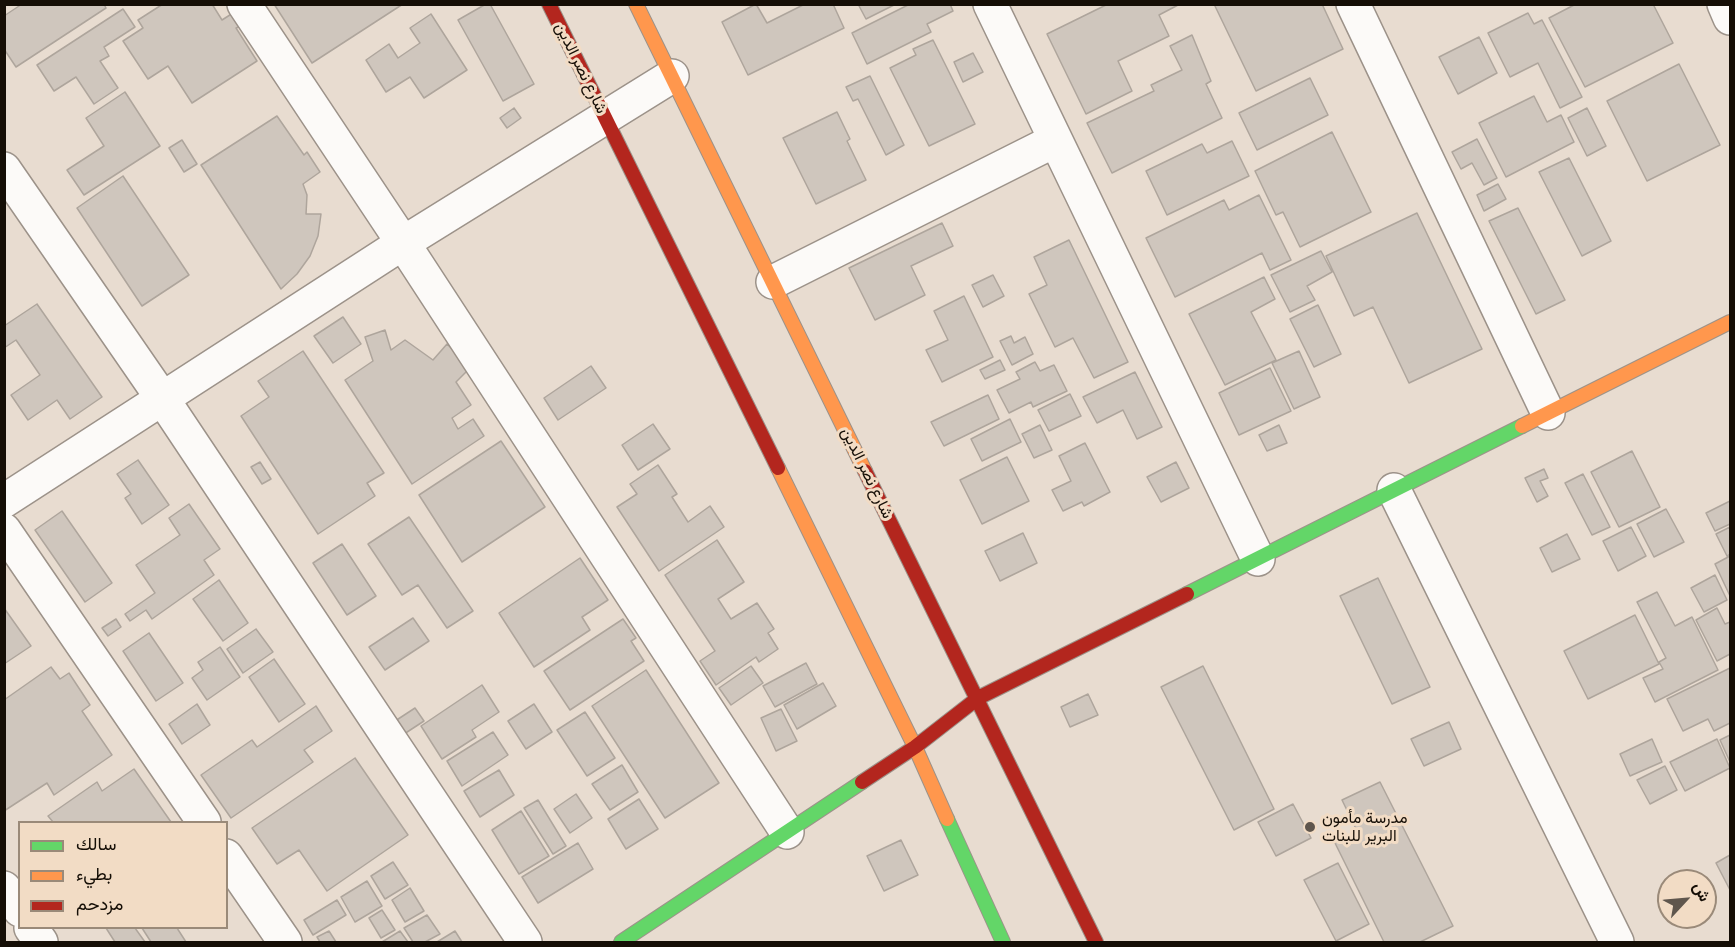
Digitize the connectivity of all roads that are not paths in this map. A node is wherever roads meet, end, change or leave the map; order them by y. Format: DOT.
graph roads {
  1 [pos="244,4"];
  2 [pos="549,4"];
  3 [pos="636,4"];
  4 [pos="990,4"];
  5 [pos="1353,4"];
  6 [pos="1724,4"];
  7 [pos="1731,18"];
  8 [pos="672,76"];
  9 [pos="605,118"];
  10 [pos="1054,141"];
  11 [pos="4,169"];
  12 [pos="403,243"];
  13 [pos="773,282"];
  14 [pos="1731,322"];
  15 [pos="162,398"];
  16 [pos="1548,413"];
  17 [pos="1394,490"];
  18 [pos="4,501"];
  19 [pos="4,530"];
  20 [pos="1257,558"];
  21 [pos="978,698"];
  22 [pos="915,747"];
  23 [pos="203,821"];
  24 [pos="787,832"];
  25 [pos="228,859"];
  26 [pos="4,888"];
  27 [pos="18,907"];
  28 [pos="32,929"];
  29 [pos="41,942"];
  30 [pos="285,942"];
  31 [pos="525,942"];
  32 [pos="621,942"];
  33 [pos="1003,942"];
  34 [pos="1096,942"];
  35 [pos="1617,942"];
  1 -- 12 [label="street"];
  2 -- 9 [label="street, شارع نصر الدين"];
  3 -- 8 [label="street, شارع نصر الدين"];
  4 -- 10 [label="street"];
  5 -- 16 [label="street"];
  6 -- 7 [label="street"];
  8 -- 9 [label="street"];
  8 -- 13 [label="street, شارع نصر الدين"];
  9 -- 12 [label="street"];
  9 -- 22 [label="street, شارع نصر الدين"];
  10 -- 13 [label="street"];
  10 -- 20 [label="street"];
  11 -- 15 [label="street"];
  12 -- 15 [label="street"];
  12 -- 24 [label="street"];
  13 -- 21 [label="street, شارع نصر الدين"];
  14 -- 16 [label="street"];
  15 -- 18 [label="street"];
  15 -- 31 [label="street"];
  16 -- 17 [label="street"];
  17 -- 20 [label="street"];
  17 -- 35 [label="street"];
  19 -- 23 [label="street"];
  20 -- 21 [label="street"];
  21 -- 22 [label="street"];
  21 -- 34 [label="street, شارع نصر الدين"];
  22 -- 24 [label="street"];
  22 -- 33 [label="street, شارع نصر الدين"];
  24 -- 32 [label="street"];
  25 -- 30 [label="street"];
  26 -- 27 [label="street"];
  28 -- 29 [label="street"];
}
